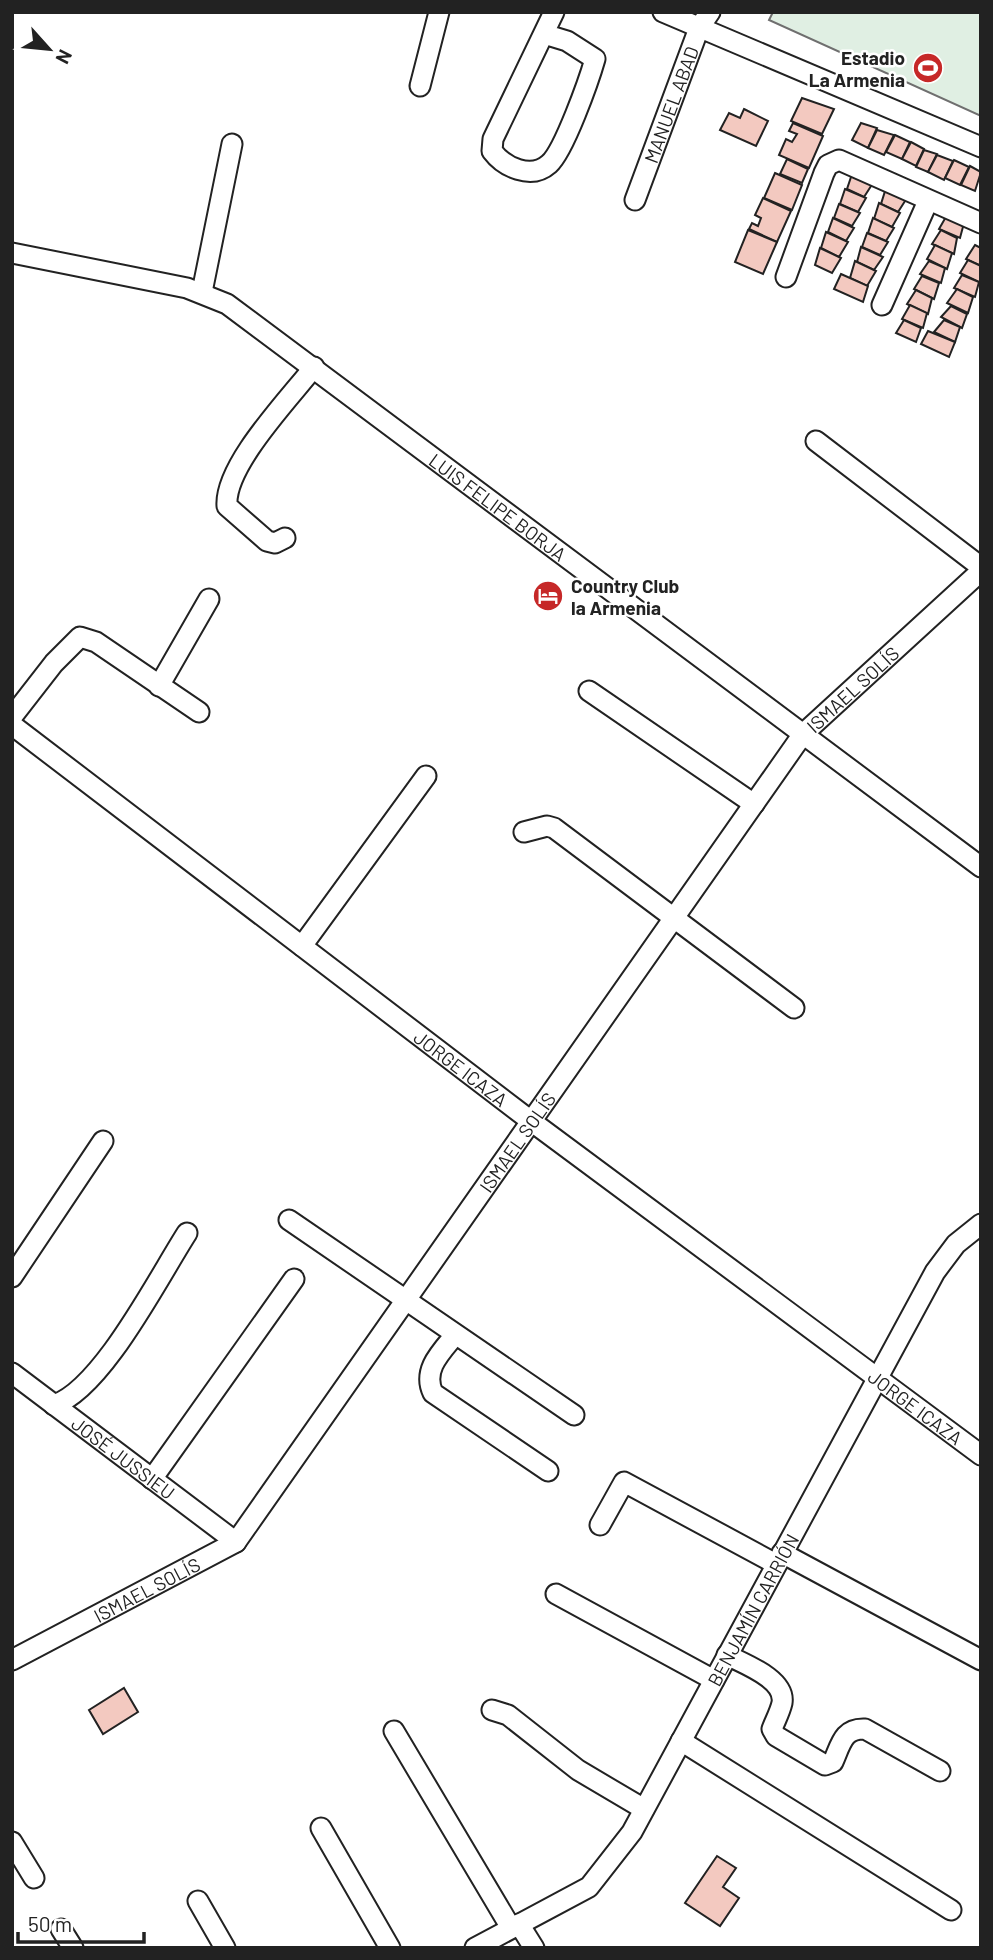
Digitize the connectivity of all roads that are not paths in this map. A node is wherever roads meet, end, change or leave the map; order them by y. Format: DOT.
graph roads {
  1 [pos="439,12"];
  2 [pos="554,12"];
  3 [pos="663,12"];
  4 [pos="704,20"];
  5 [pos="544,34"];
  6 [pos="420,86"];
  7 [pos="232,144"];
  8 [pos="981,146"];
  9 [pos="635,200"];
  10 [pos="928,201"];
  11 [pos="981,223"];
  12 [pos="12,253"];
  13 [pos="786,277"];
  14 [pos="202,292"];
  15 [pos="882,305"];
  16 [pos="314,367"];
  17 [pos="816,441"];
  18 [pos="285,538"];
  19 [pos="981,569"];
  20 [pos="209,599"];
  21 [pos="159,686"];
  22 [pos="589,691"];
  23 [pos="199,712"];
  24 [pos="12,717"];
  25 [pos="12,725"];
  26 [pos="803,734"];
  27 [pos="426,776"];
  28 [pos="754,804"];
  29 [pos="524,832"];
  30 [pos="981,867"];
  31 [pos="673,919"];
  32 [pos="302,946"];
  33 [pos="794,1008"];
  34 [pos="531,1121"];
  35 [pos="103,1141"];
  36 [pos="289,1220"];
  37 [pos="981,1224"];
  38 [pos="187,1233"];
  39 [pos="12,1277"];
  40 [pos="294,1279"];
  41 [pos="405,1301"];
  42 [pos="455,1335"];
  43 [pos="12,1373"];
  44 [pos="877,1377"];
  45 [pos="54,1405"];
  46 [pos="574,1415"];
  47 [pos="981,1455"];
  48 [pos="548,1471"];
  49 [pos="152,1479"];
  50 [pos="600,1525"];
  51 [pos="236,1542"];
  52 [pos="779,1558"];
  53 [pos="556,1594"];
  54 [pos="727,1655"];
  55 [pos="12,1660"];
  56 [pos="981,1660"];
  57 [pos="714,1680"];
  58 [pos="492,1710"];
  59 [pos="394,1731"];
  60 [pos="681,1741"];
  61 [pos="940,1771"];
  62 [pos="644,1809"];
  63 [pos="321,1828"];
  64 [pos="12,1842"];
  65 [pos="34,1878"];
  66 [pos="198,1901"];
  67 [pos="951,1910"];
  68 [pos="515,1926"];
  69 [pos="61,1929"];
  70 [pos="73,1948"];
  71 [pos="225,1948"];
  72 [pos="390,1948"];
  73 [pos="475,1948"];
  74 [pos="534,1948"];
  1 -- 6 [label="street"];
  2 -- 5 [label="street"];
  3 -- 4 [label="street"];
  4 -- 8 [label="street"];
  4 -- 9 [label="street, MANUEL ABAD"];
  5 -- 5 [label="street"];
  7 -- 14 [label="street"];
  10 -- 11 [label="street"];
  10 -- 13 [label="street"];
  10 -- 15 [label="street"];
  12 -- 14 [label="street, LUIS FELIPE BORJA"];
  14 -- 16 [label="street, LUIS FELIPE BORJA"];
  16 -- 18 [label="street"];
  16 -- 26 [label="street, LUIS FELIPE BORJA"];
  17 -- 19 [label="street"];
  19 -- 26 [label="street, ISMAEL SOLÍS"];
  20 -- 21 [label="street"];
  21 -- 23 [label="street"];
  21 -- 24 [label="street"];
  22 -- 28 [label="street"];
  25 -- 32 [label="street, JORGE ICAZA"];
  26 -- 28 [label="street, ISMAEL SOLÍS"];
  26 -- 30 [label="street, LUIS FELIPE BORJA"];
  27 -- 32 [label="street"];
  28 -- 31 [label="street, ISMAEL SOLÍS"];
  29 -- 31 [label="street"];
  31 -- 33 [label="street"];
  31 -- 34 [label="street, ISMAEL SOLÍS"];
  32 -- 34 [label="street, JORGE ICAZA"];
  34 -- 41 [label="street, ISMAEL SOLÍS"];
  34 -- 44 [label="street, JORGE ICAZA"];
  35 -- 39 [label="street"];
  36 -- 41 [label="street"];
  37 -- 44 [label="street, BENJAMÍN CARRIÓN"];
  38 -- 45 [label="street"];
  40 -- 49 [label="street"];
  41 -- 42 [label="street"];
  41 -- 51 [label="street, ISMAEL SOLÍS"];
  42 -- 46 [label="street"];
  42 -- 48 [label="street"];
  43 -- 45 [label="street, JOSÉ JUSSIEU"];
  44 -- 47 [label="street, JORGE ICAZA"];
  44 -- 52 [label="street, BENJAMÍN CARRIÓN"];
  45 -- 49 [label="street, JOSÉ JUSSIEU"];
  49 -- 51 [label="street, JOSÉ JUSSIEU"];
  50 -- 52 [label="street"];
  51 -- 55 [label="street, ISMAEL SOLÍS"];
  52 -- 54 [label="street, BENJAMÍN CARRIÓN"];
  52 -- 56 [label="street"];
  53 -- 57 [label="street"];
  54 -- 57 [label="street, BENJAMÍN CARRIÓN"];
  54 -- 61 [label="street"];
  57 -- 60 [label="street, BENJAMÍN CARRIÓN"];
  58 -- 62 [label="street"];
  59 -- 68 [label="street"];
  60 -- 62 [label="street, BENJAMÍN CARRIÓN"];
  60 -- 67 [label="street"];
  62 -- 68 [label="street, BENJAMÍN CARRIÓN"];
  63 -- 72 [label="street"];
  64 -- 65 [label="street"];
  66 -- 71 [label="street"];
  68 -- 73 [label="street, BENJAMÍN CARRIÓN"];
  68 -- 74 [label="street"];
  69 -- 70 [label="street"];
}
